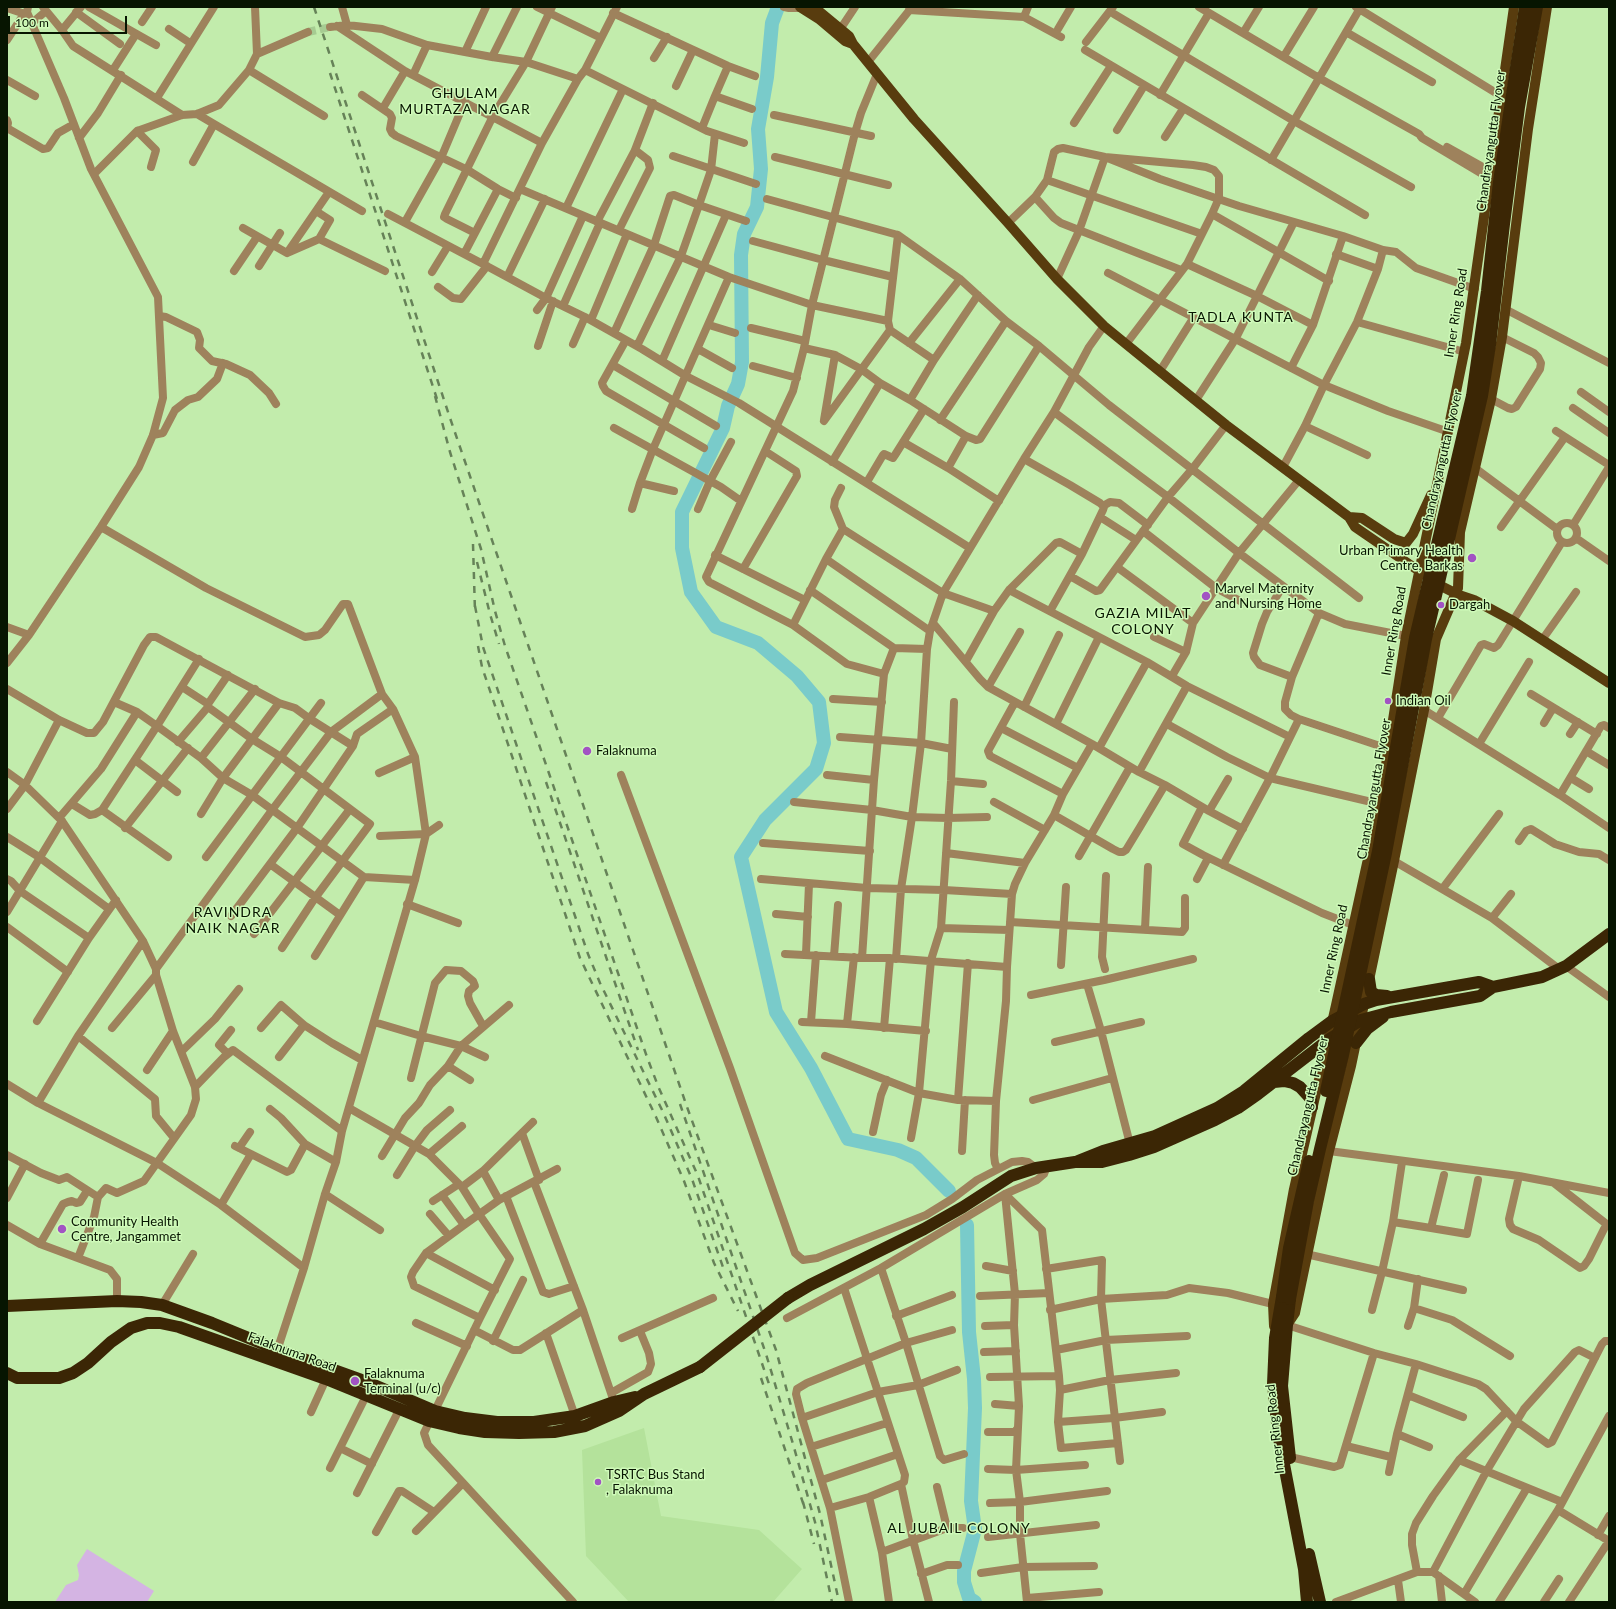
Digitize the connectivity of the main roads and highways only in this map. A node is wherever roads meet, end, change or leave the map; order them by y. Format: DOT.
graph roads {
  1 [pos="800,7"];
  2 [pos="814,7"];
  3 [pos="1514,7"];
  4 [pos="1525,7"];
  5 [pos="1538,7"];
  6 [pos="1547,7"];
  7 [pos="853,44"];
  8 [pos="1446,446"];
  9 [pos="1479,452"];
  10 [pos="1349,517"];
  11 [pos="1419,571"];
  12 [pos="1456,594"];
  13 [pos="1609,683"];
  14 [pos="1609,934"];
  15 [pos="1369,979"];
  16 [pos="1493,987"];
  17 [pos="1402,995"];
  18 [pos="1364,1004"];
  19 [pos="1391,1012"];
  20 [pos="1361,1020"];
  21 [pos="1332,1021"];
  22 [pos="1309,1038"];
  23 [pos="1328,1040"];
  24 [pos="1356,1043"];
  25 [pos="1317,1048"];
  26 [pos="1274,1082"];
  27 [pos="1312,1107"];
  28 [pos="1075,1162"];
  29 [pos="1282,1300"];
  30 [pos="7,1306"];
  31 [pos="1287,1325"];
  32 [pos="1275,1338"];
  33 [pos="276,1355"];
  34 [pos="7,1373"];
  35 [pos="644,1394"];
  36 [pos="432,1416"];
  37 [pos="519,1428"];
  38 [pos="1307,1602"];
  39 [pos="1320,1602"];
  1 -- 7 [label="main road"];
  2 -- 7 [label="main road"];
  3 -- 8 [label="main road, Inner Ring Road"];
  4 -- 29 [label="highway, Chandrayangutta Flyover, bridge"];
  5 -- 29 [label="highway, Chandrayangutta Flyover, bridge"];
  6 -- 9 [label="main road"];
  7 -- 10 [label="main road"];
  8 -- 9 [label="main road"];
  8 -- 10 [label="main road"];
  8 -- 11 [label="main road, Inner Ring Road"];
  9 -- 12 [label="main road"];
  10 -- 11 [label="main road"];
  11 -- 12 [label="main road"];
  11 -- 21 [label="main road, Inner Ring Road"];
  12 -- 13 [label="main road"];
  12 -- 15 [label="main road"];
  14 -- 16 [label="highway"];
  15 -- 17 [label="highway"];
  15 -- 18 [label="main road"];
  16 -- 17 [label="highway"];
  16 -- 19 [label="highway"];
  17 -- 18 [label="highway"];
  18 -- 20 [label="main road, Inner Ring Road"];
  18 -- 21 [label="highway"];
  19 -- 20 [label="highway"];
  19 -- 24 [label="highway"];
  20 -- 23 [label="highway"];
  20 -- 24 [label="main road, Inner Ring Road"];
  21 -- 22 [label="highway"];
  21 -- 23 [label="main road, Inner Ring Road"];
  22 -- 25 [label="highway"];
  22 -- 28 [label="highway"];
  23 -- 25 [label="highway"];
  23 -- 27 [label="main road"];
  24 -- 31 [label="main road, Inner Ring Road"];
  25 -- 26 [label="highway"];
  26 -- 27 [label="highway"];
  26 -- 28 [label="highway"];
  27 -- 29 [label="main road"];
  28 -- 35 [label="highway, Falaknuma Road, bridge"];
  29 -- 31 [label="highway, Chandrayangutta Flyover"];
  29 -- 32 [label="highway, Chandrayangutta Flyover"];
  30 -- 33 [label="highway, Falaknuma Road"];
  31 -- 39 [label="highway, Inner Ring Road"];
  32 -- 38 [label="highway, Inner Ring Road"];
  33 -- 34 [label="highway, Falaknuma Road"];
  33 -- 36 [label="highway, Falaknuma Road"];
  33 -- 36 [label="highway, Falaknuma Road"];
  35 -- 37 [label="highway, Falaknuma Road"];
  35 -- 37 [label="highway, Falaknuma Road"];
  36 -- 37 [label="highway, Falaknuma Road"];
}
